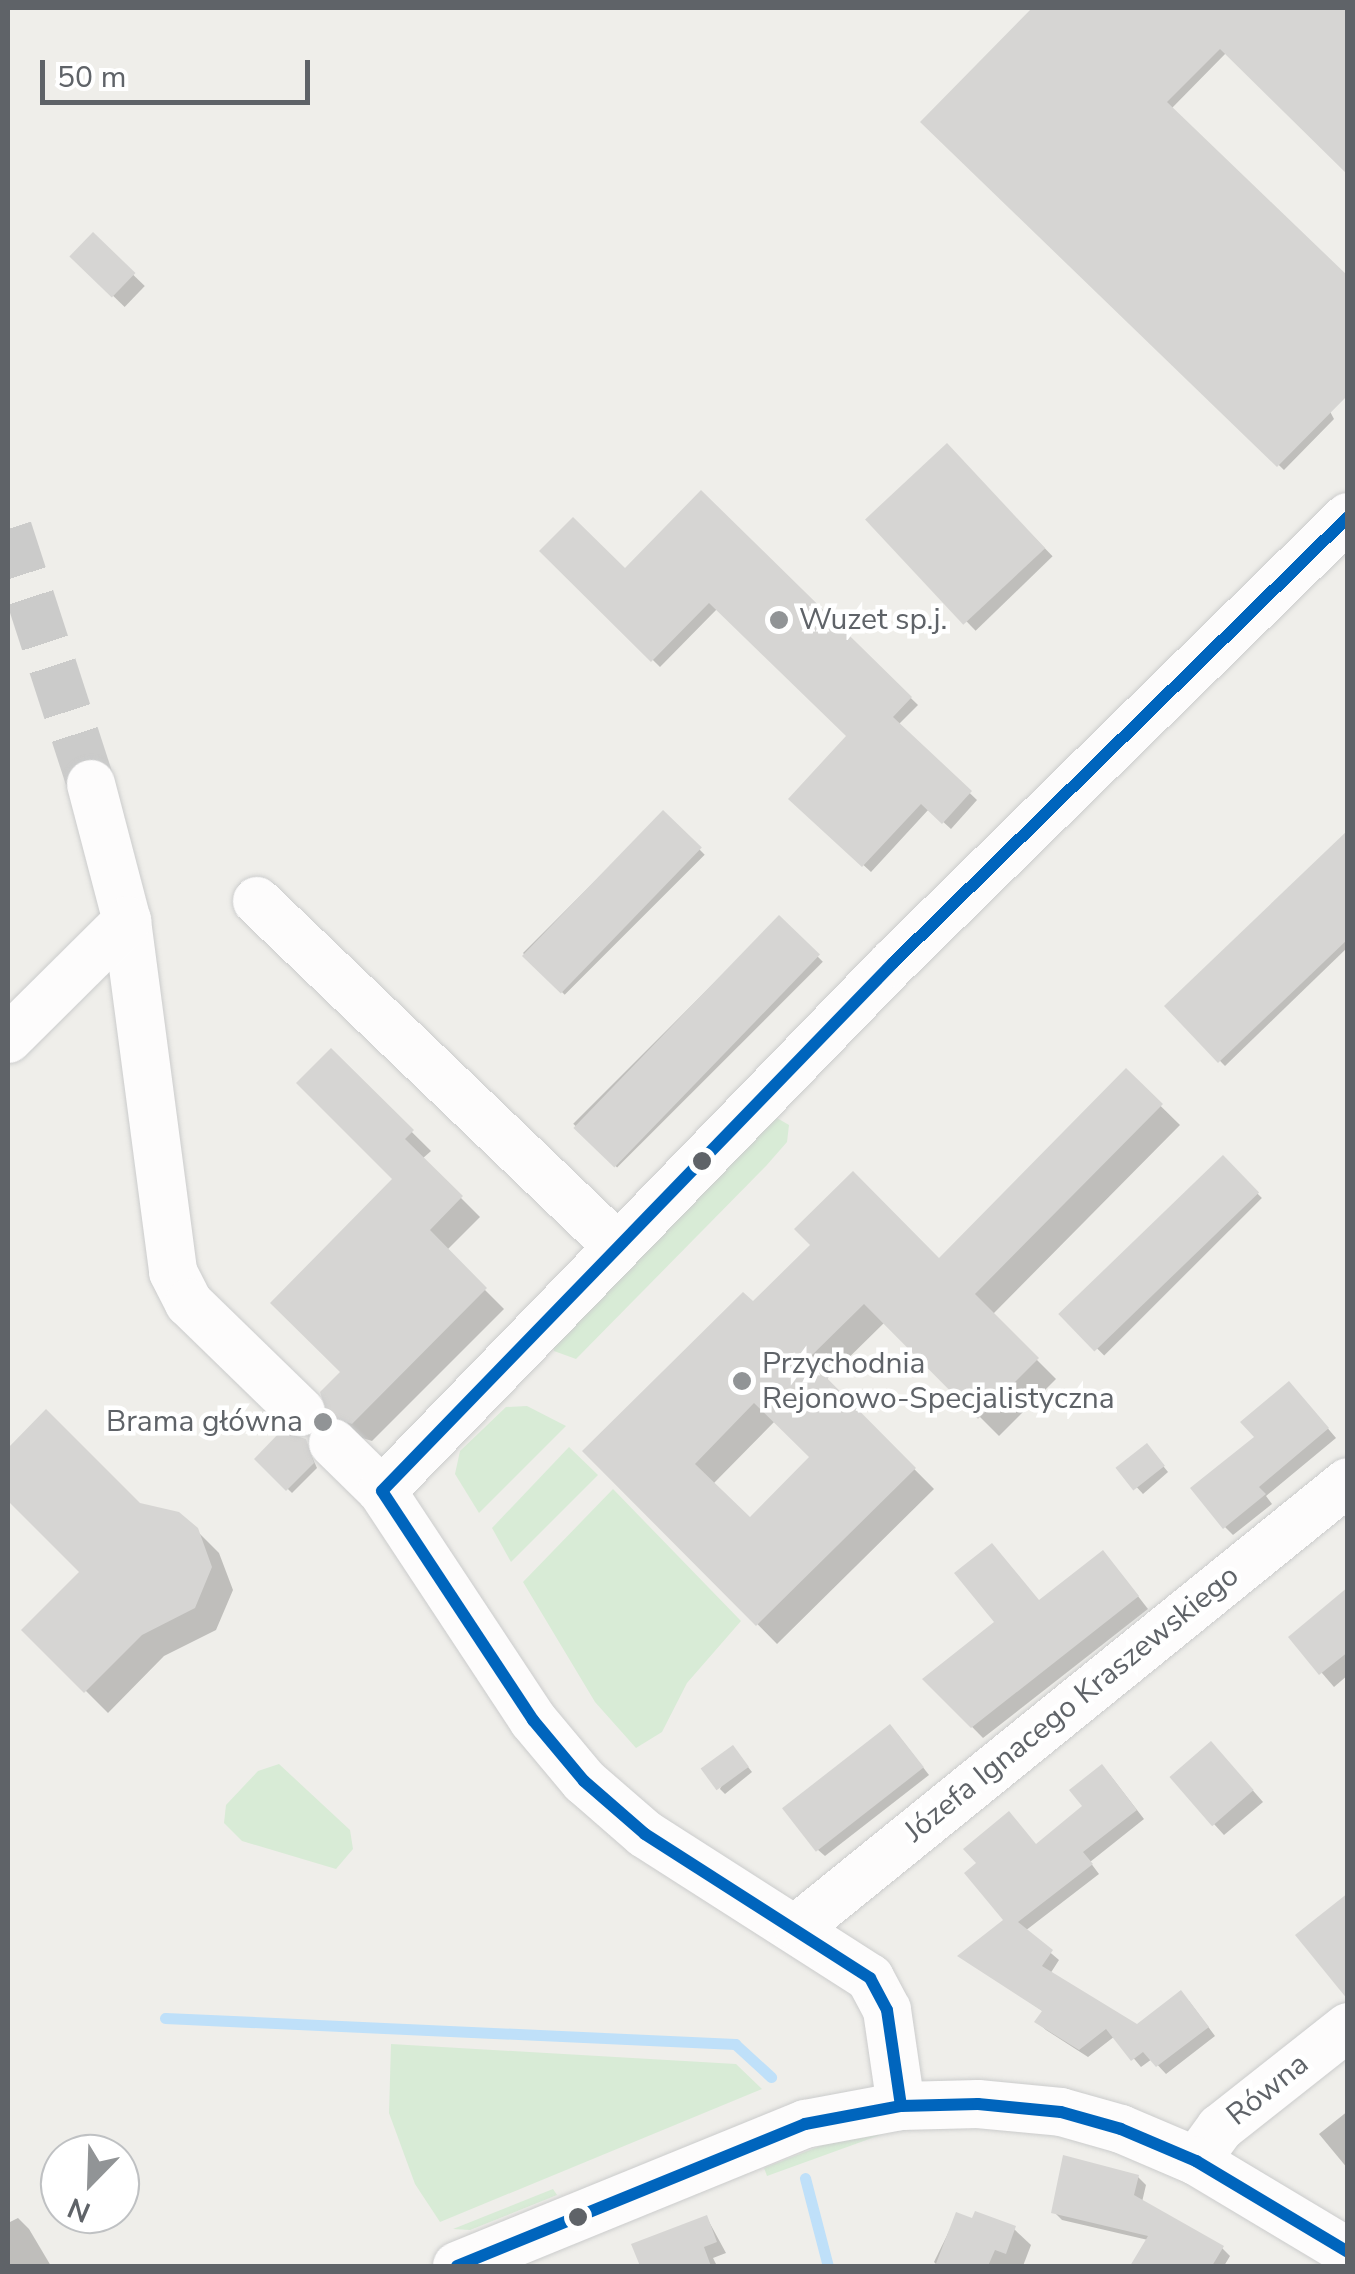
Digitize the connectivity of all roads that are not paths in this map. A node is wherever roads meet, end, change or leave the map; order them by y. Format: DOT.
graph roads {
  1 [pos="1348,516"];
  2 [pos="90,784"];
  3 [pos="256,900"];
  4 [pos="127,921"];
  5 [pos="8,1039"];
  6 [pos="618,1247"];
  7 [pos="1348,1482"];
  8 [pos="382,1491"];
  9 [pos="798,1927"];
  10 [pos="1348,2026"];
  11 [pos="901,2106"];
  12 [pos="1196,2161"];
  13 [pos="1348,2252"];
  14 [pos="457,2266"];
  1 -- 6 [label="street"];
  2 -- 4 [label="street"];
  3 -- 6 [label="street"];
  4 -- 5 [label="street"];
  4 -- 8 [label="street"];
  6 -- 8 [label="street"];
  7 -- 9 [label="street, Józefa Ignacego Kraszewskiego"];
  8 -- 9 [label="street"];
  9 -- 11 [label="street"];
  10 -- 12 [label="street, Równa"];
  11 -- 12 [label="street"];
  11 -- 14 [label="street"];
  12 -- 13 [label="street"];
}
